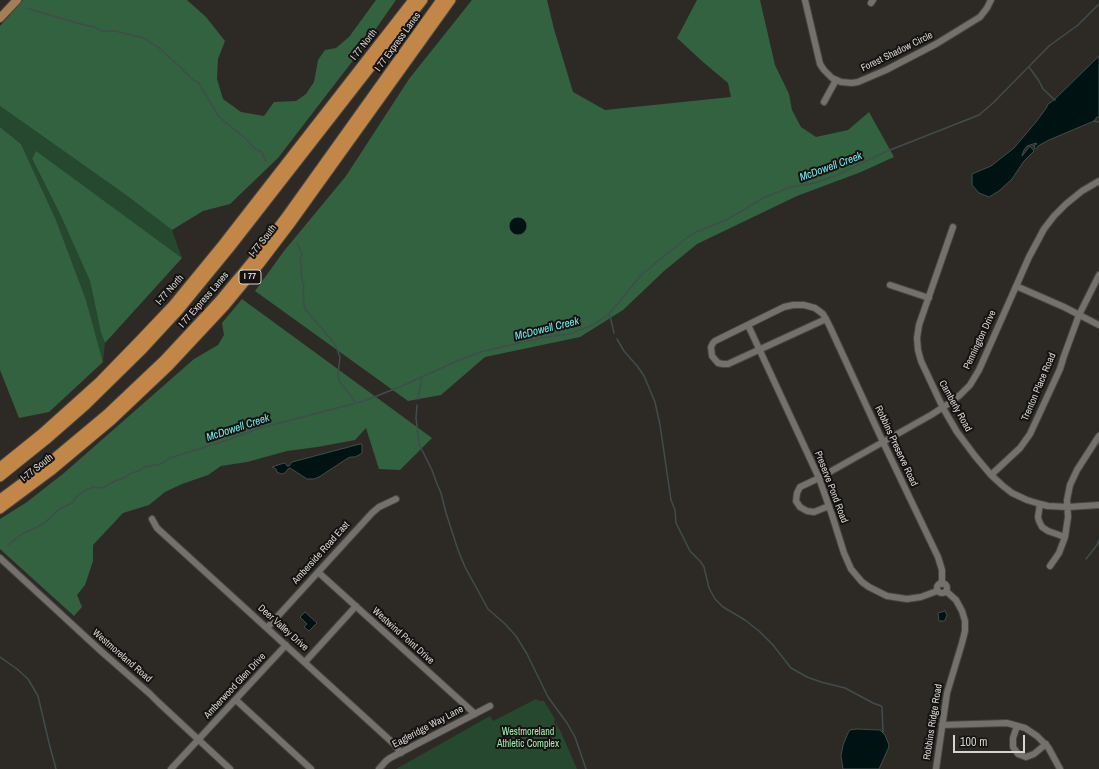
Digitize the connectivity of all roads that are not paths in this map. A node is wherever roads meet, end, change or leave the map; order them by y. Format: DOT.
graph roads {
  1 [pos="17,0"];
  2 [pos="413,0"];
  3 [pos="423,0"];
  4 [pos="441,0"];
  5 [pos="451,0"];
  6 [pos="804,0"];
  7 [pos="991,0"];
  8 [pos="0,18"];
  9 [pos="836,80"];
  10 [pos="824,102"];
  11 [pos="332,104"];
  12 [pos="306,150"];
  13 [pos="1099,182"];
  14 [pos="953,227"];
  15 [pos="1099,275"];
  16 [pos="890,285"];
  17 [pos="1016,286"];
  18 [pos="929,298"];
  19 [pos="1079,315"];
  20 [pos="826,319"];
  21 [pos="748,325"];
  22 [pos="1099,325"];
  23 [pos="760,349"];
  24 [pos="943,408"];
  25 [pos="1099,436"];
  26 [pos="883,442"];
  27 [pos="0,467"];
  28 [pos="991,476"];
  29 [pos="0,477"];
  30 [pos="819,478"];
  31 [pos="0,499"];
  32 [pos="396,499"];
  33 [pos="1040,504"];
  34 [pos="1099,505"];
  35 [pos="829,506"];
  36 [pos="1068,507"];
  37 [pos="0,509"];
  38 [pos="152,519"];
  39 [pos="1066,537"];
  40 [pos="0,558"];
  41 [pos="1050,566"];
  42 [pos="318,572"];
  43 [pos="942,584"];
  44 [pos="937,591"];
  45 [pos="946,591"];
  46 [pos="356,606"];
  47 [pos="267,628"];
  48 [pos="286,645"];
  49 [pos="305,662"];
  50 [pos="236,700"];
  51 [pos="490,706"];
  52 [pos="475,714"];
  53 [pos="942,726"];
  54 [pos="1017,726"];
  55 [pos="198,740"];
  56 [pos="1046,744"];
  57 [pos="401,753"];
  58 [pos="171,769"];
  59 [pos="230,769"];
  60 [pos="311,769"];
  61 [pos="379,769"];
  62 [pos="936,769"];
  63 [pos="1060,769"];
  1 -- 8 [label="main road"];
  2 -- 11 [label="highway, I 77 North"];
  3 -- 12 [label="highway, I 77 Express Lanes"];
  4 -- 31 [label="highway, I 77 Express Lanes / I 77"];
  5 -- 37 [label="highway, I-77 South / I 77"];
  6 -- 9 [label="street"];
  7 -- 9 [label="street, Forest Shadow Circle"];
  9 -- 10 [label="street"];
  11 -- 12 [label="highway"];
  11 -- 27 [label="highway, I-77 North"];
  12 -- 29 [label="highway, I 77 Express Lanes"];
  13 -- 17 [label="street, Pennington Drive"];
  14 -- 18 [label="street, Camberly Road"];
  15 -- 19 [label="street, Trenton Place Road"];
  16 -- 18 [label="street"];
  17 -- 19 [label="street"];
  17 -- 24 [label="street, Pennington Drive"];
  18 -- 24 [label="street, Camberly Road"];
  19 -- 22 [label="street"];
  19 -- 28 [label="street, Trenton Place Road"];
  20 -- 21 [label="street, Robbins Preserve Road"];
  20 -- 23 [label="street, Robbins Preserve Road"];
  20 -- 26 [label="street, Robbins Preserve Road"];
  21 -- 23 [label="street, Preserve Pond Road"];
  21 -- 23 [label="street, Robbins Preserve Road"];
  23 -- 30 [label="street, Preserve Pond Road"];
  24 -- 26 [label="street, Pennington Drive"];
  24 -- 28 [label="street, Camberly Road"];
  25 -- 36 [label="street"];
  26 -- 30 [label="street, Pennington Drive"];
  26 -- 43 [label="street, Robbins Preserve Road"];
  28 -- 33 [label="street, Camberly Road"];
  30 -- 35 [label="street, Preserve Pond Road"];
  30 -- 35 [label="street, Pennington Drive"];
  32 -- 42 [label="street, Amberside Road East"];
  33 -- 36 [label="street, Camberly Road"];
  33 -- 39 [label="street"];
  34 -- 36 [label="street, Camberly Road"];
  35 -- 44 [label="street, Preserve Pond Road"];
  36 -- 39 [label="street"];
  38 -- 47 [label="street, Deer Valley Drive"];
  39 -- 41 [label="street"];
  40 -- 55 [label="street, Westmoreland Road"];
  42 -- 46 [label="street, Westwind Point Drive"];
  42 -- 47 [label="street, Amberside Road East"];
  43 -- 44 [label="street"];
  43 -- 45 [label="street"];
  44 -- 45 [label="street"];
  45 -- 53 [label="street, Robbins Ridge Road"];
  46 -- 49 [label="street"];
  46 -- 52 [label="street, Westwind Point Drive"];
  47 -- 48 [label="street, Deer Valley Drive"];
  48 -- 49 [label="street, Deer Valley Drive"];
  48 -- 50 [label="street, Amberwood Glen Drive"];
  49 -- 57 [label="street, Deer Valley Drive"];
  50 -- 55 [label="street, Amberwood Glen Drive"];
  50 -- 60 [label="street"];
  51 -- 52 [label="street, Eagleridge Way Lane"];
  52 -- 57 [label="street, Eagleridge Way Lane"];
  53 -- 54 [label="street"];
  53 -- 62 [label="street, Robbins Ridge Road"];
  54 -- 56 [label="street"];
  54 -- 56 [label="street"];
  55 -- 58 [label="street, Amberwood Glen Drive"];
  55 -- 59 [label="street, Westmoreland Road"];
  56 -- 63 [label="street"];
  57 -- 61 [label="street, Eagleridge Way Lane"];
}
